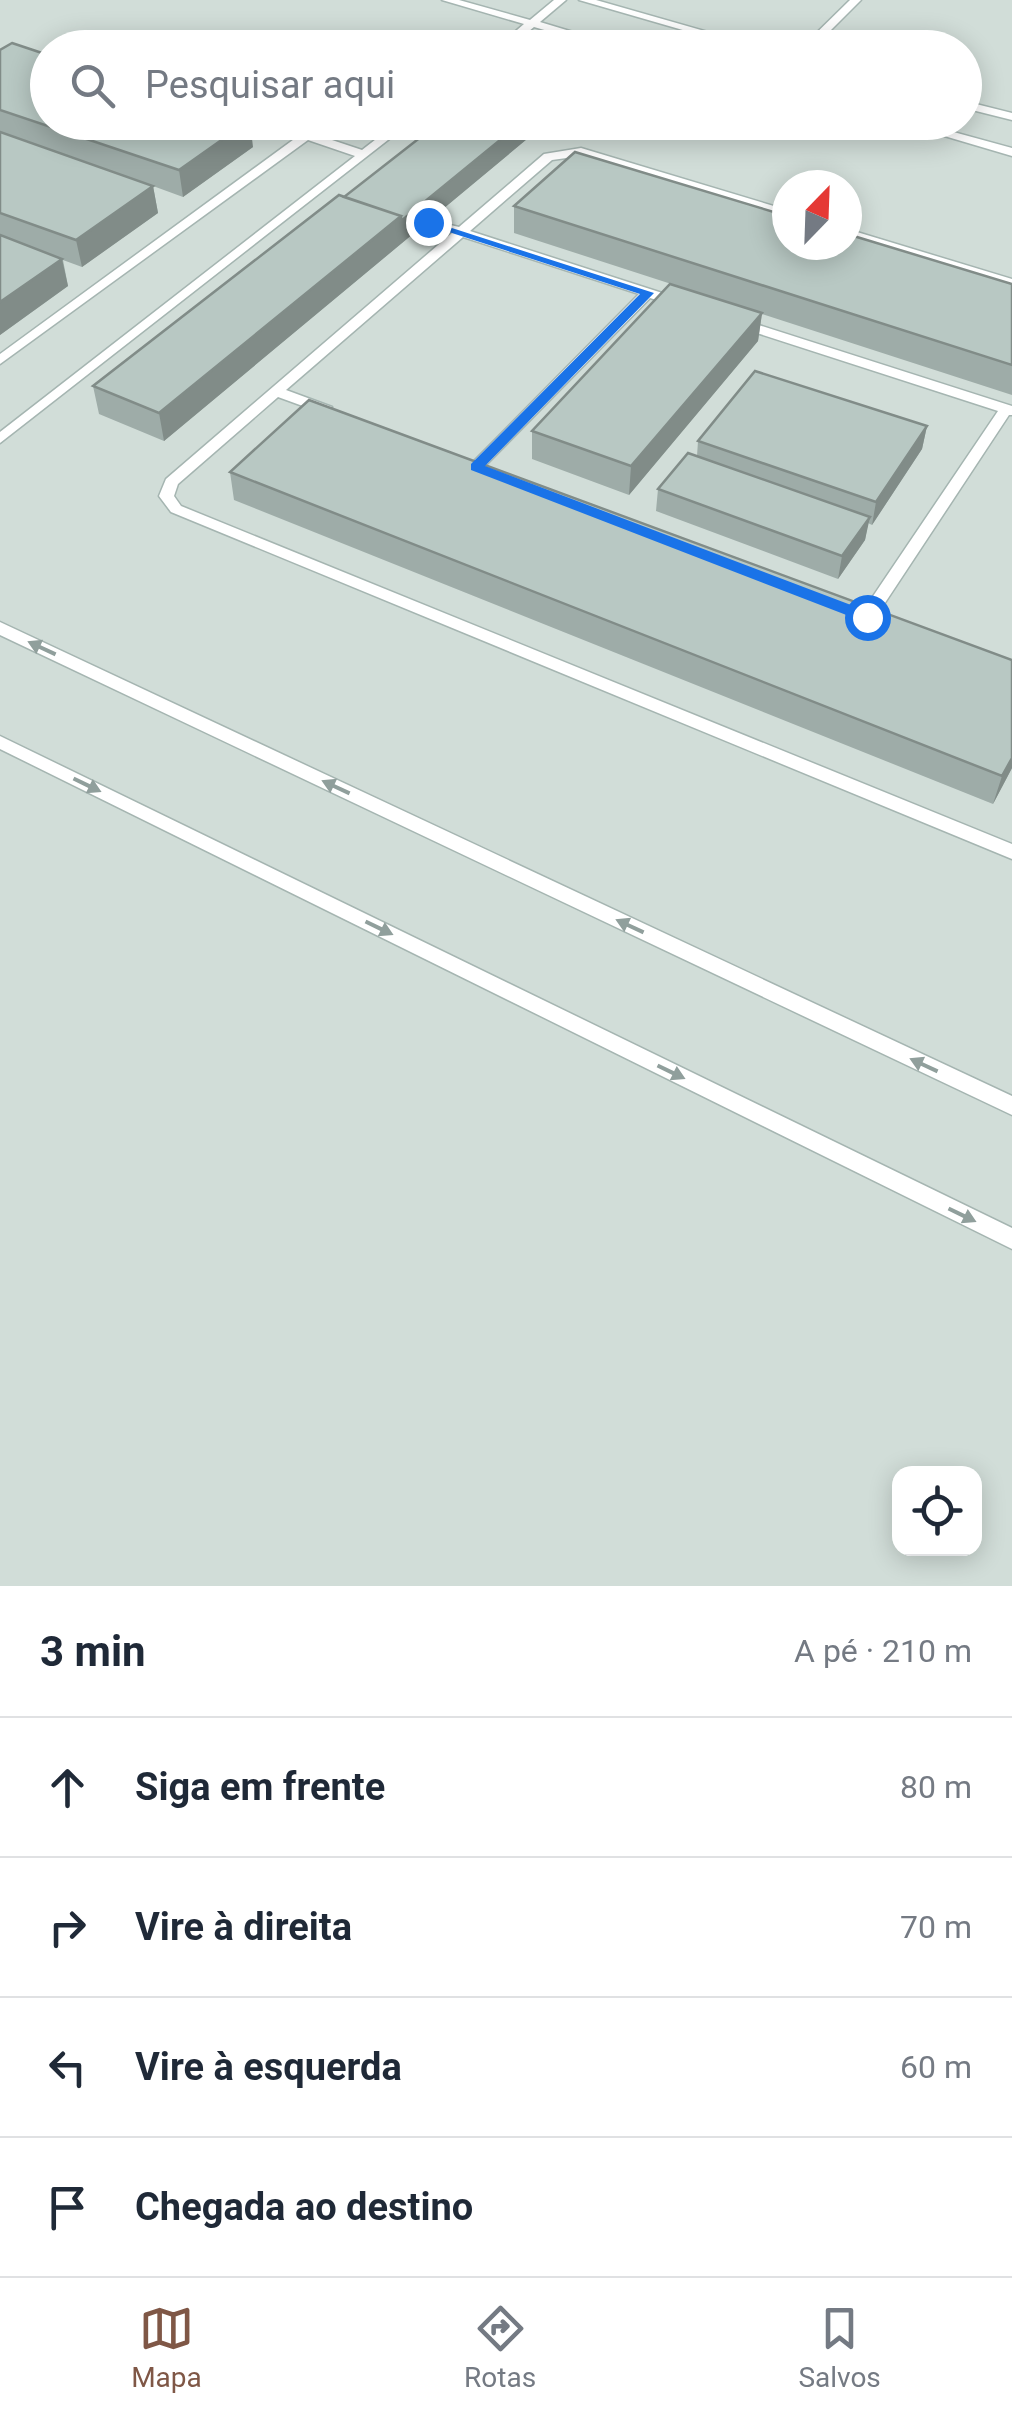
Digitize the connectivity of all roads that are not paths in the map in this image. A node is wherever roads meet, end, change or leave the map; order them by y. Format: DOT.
graph roads {
  1 [pos="447,0"];
  2 [pos="562,0"];
  3 [pos="584,0"];
  4 [pos="856,0"];
  5 [pos="532,24"];
  6 [pos="524,30"];
  7 [pos="554,30"];
  8 [pos="693,30"];
  9 [pos="825,30"];
  10 [pos="982,108"];
  11 [pos="1012,116"];
  12 [pos="299,140"];
  13 [pos="321,140"];
  14 [pos="382,140"];
  15 [pos="968,140"];
  16 [pos="1012,152"];
  17 [pos="364,154"];
  18 [pos="322,188"];
  19 [pos="337,192"];
  20 [pos="772,209"];
  21 [pos="428,222"];
  22 [pos="460,232"];
  23 [pos="862,238"];
  24 [pos="1012,283"];
  25 [pos="648,293"];
  26 [pos="686,305"];
  27 [pos="723,318"];
  28 [pos="0,360"];
  29 [pos="276,391"];
  30 [pos="1009,410"];
  31 [pos="349,419"];
  32 [pos="0,439"];
  33 [pos="458,460"];
  34 [pos="476,467"];
  35 [pos="495,474"];
  36 [pos="848,610"];
  37 [pos="867,617"];
  38 [pos="885,624"];
  39 [pos="0,628"];
  40 [pos="0,742"];
  41 [pos="1012,852"];
  42 [pos="1012,1106"];
  43 [pos="1012,1240"];
  1 -- 5 [label="lane"];
  2 -- 5 [label="lane"];
  3 -- 8 [label="lane"];
  4 -- 9 [label="lane"];
  5 -- 6 [label="lane"];
  5 -- 7 [label="lane"];
  10 -- 11 [label="lane"];
  12 -- 28 [label="lane"];
  13 -- 17 [label="lane"];
  14 -- 17 [label="lane"];
  15 -- 16 [label="lane"];
  17 -- 18 [label="lane"];
  18 -- 19 [label="lane"];
  18 -- 32 [label="lane"];
  20 -- 22 [label="lane"];
  21 -- 22 [label="lane"];
  22 -- 25 [label="lane"];
  22 -- 29 [label="lane"];
  23 -- 24 [label="lane"];
  25 -- 26 [label="lane"];
  25 -- 34 [label="lane"];
  27 -- 30 [label="lane"];
  29 -- 31 [label="lane"];
  29 -- 41 [label="lane"];
  30 -- 37 [label="lane"];
  33 -- 34 [label="lane"];
  34 -- 35 [label="lane"];
  36 -- 37 [label="lane"];
  37 -- 38 [label="lane"];
  42 -- 39 [label="lane, one-way"];
  40 -- 43 [label="lane, one-way"];
}
